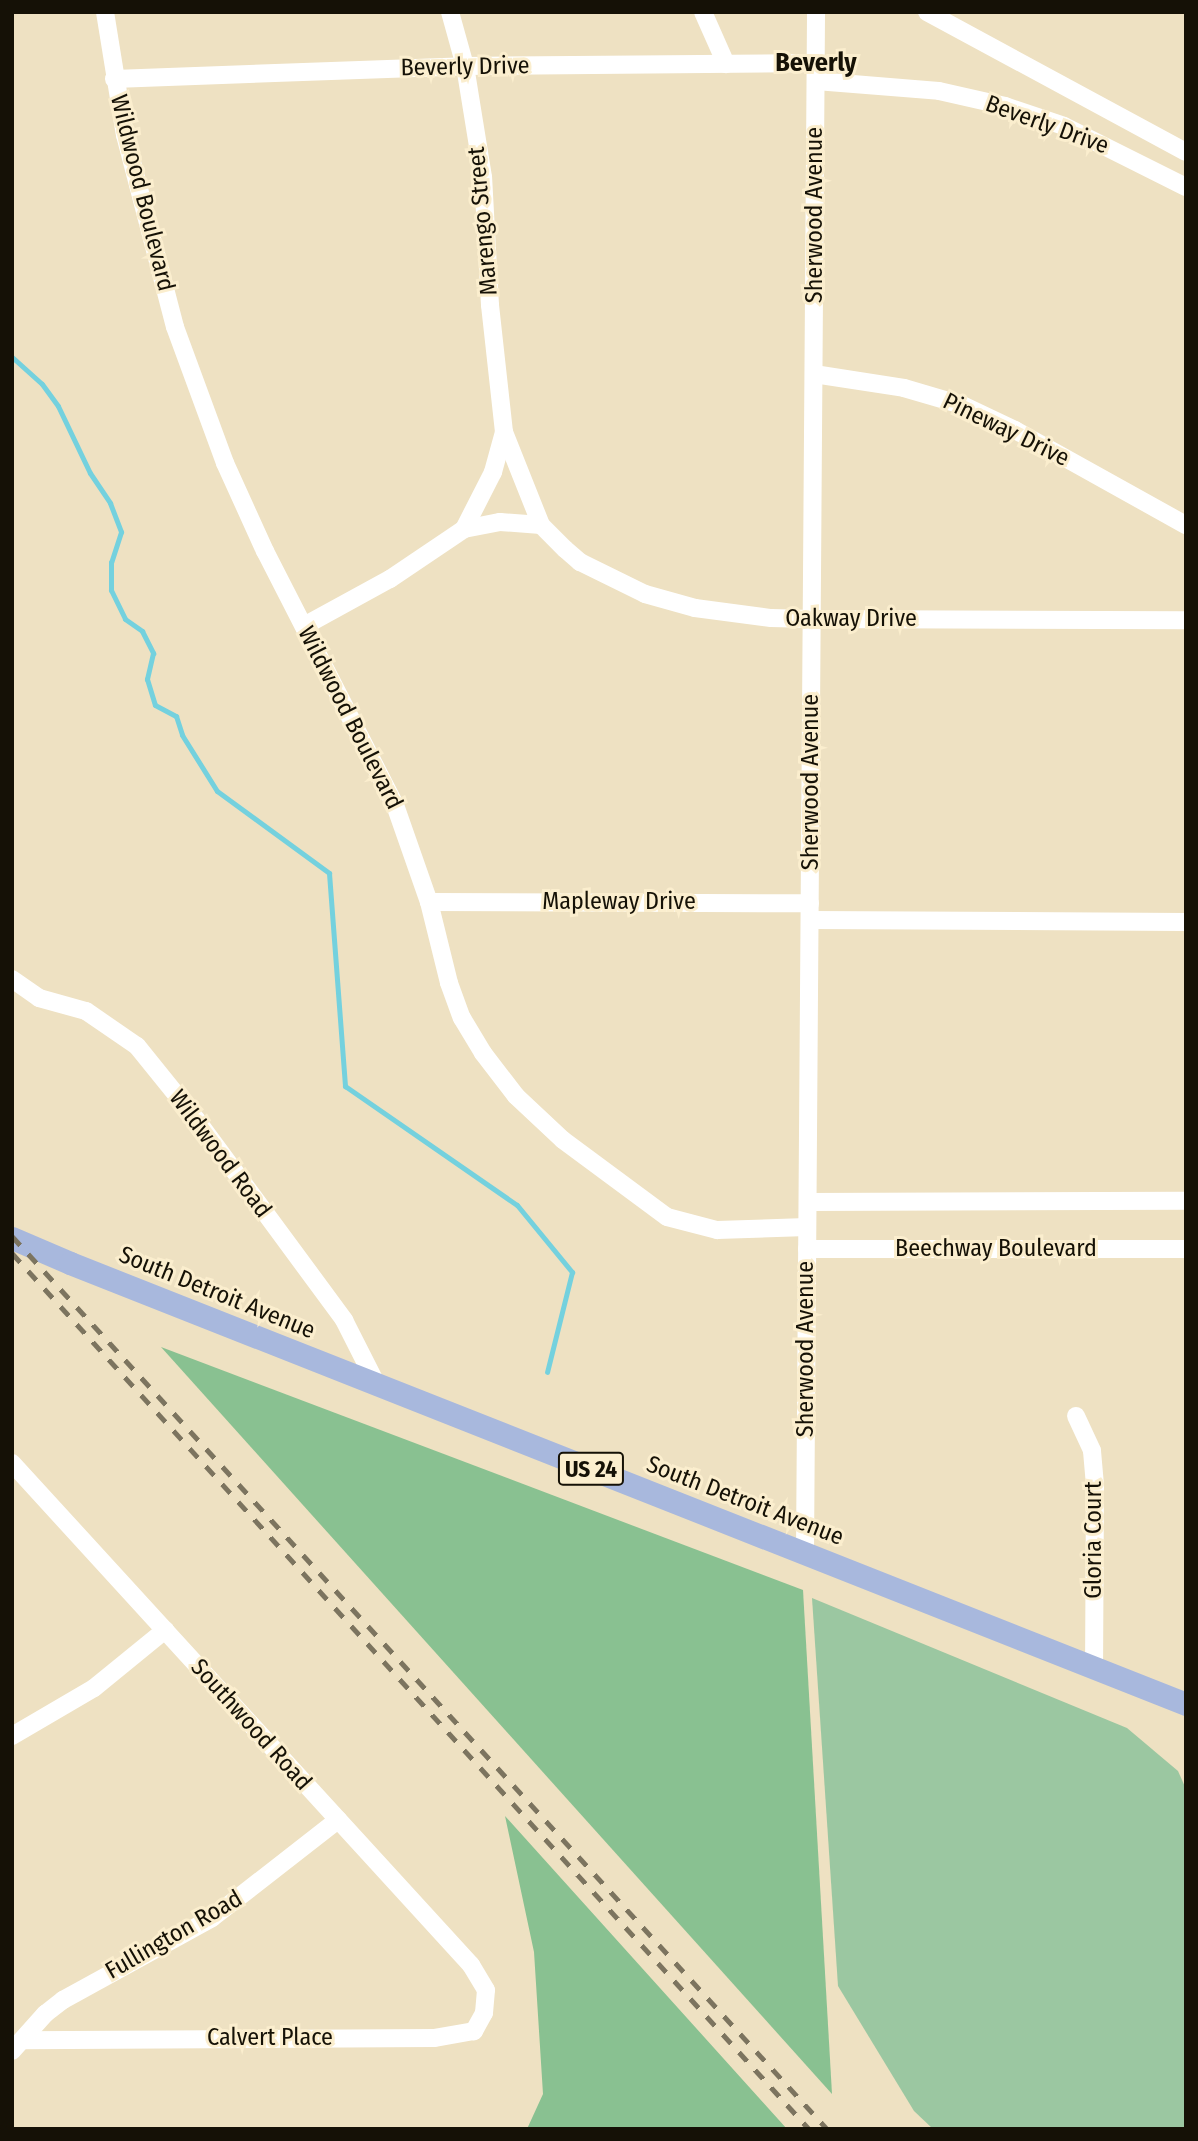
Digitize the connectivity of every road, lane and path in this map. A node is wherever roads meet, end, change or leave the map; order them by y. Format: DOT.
graph roads {
  1 [pos="105,12"];
  2 [pos="450,12"];
  3 [pos="703,12"];
  4 [pos="816,12"];
  5 [pos="928,12"];
  6 [pos="816,63"];
  7 [pos="726,64"];
  8 [pos="464,66"];
  9 [pos="114,79"];
  10 [pos="816,81"];
  11 [pos="1186,152"];
  12 [pos="1186,187"];
  13 [pos="814,374"];
  14 [pos="505,432"];
  15 [pos="541,525"];
  16 [pos="1186,525"];
  17 [pos="464,529"];
  18 [pos="812,619"];
  19 [pos="1186,620"];
  20 [pos="304,626"];
  21 [pos="429,902"];
  22 [pos="810,911"];
  23 [pos="1186,922"];
  24 [pos="12,979"];
  25 [pos="808,1202"];
  26 [pos="1186,1202"];
  27 [pos="807,1227"];
  28 [pos="12,1238"];
  29 [pos="807,1249"];
  30 [pos="1186,1249"];
  31 [pos="377,1385"];
  32 [pos="1076,1416"];
  33 [pos="12,1463"];
  34 [pos="805,1553"];
  35 [pos="165,1630"];
  36 [pos="1094,1667"];
  37 [pos="1186,1704"];
  38 [pos="12,1736"];
  39 [pos="338,1820"];
  40 [pos="486,1990"];
  41 [pos="17,2045"];
  1 -- 9 [label="street, Wildwood Boulevard"];
  2 -- 8 [label="street, Marengo Street"];
  3 -- 7 [label="street"];
  4 -- 6 [label="street, Sherwood Avenue"];
  5 -- 11 [label="street, Beverly Drive"];
  6 -- 7 [label="street, Beverly Drive"];
  6 -- 10 [label="street, Sherwood Avenue"];
  7 -- 8 [label="street, Beverly Drive"];
  8 -- 9 [label="street, Beverly Drive"];
  8 -- 14 [label="street, Marengo Street"];
  9 -- 20 [label="street, Wildwood Boulevard"];
  10 -- 12 [label="street, Beverly Drive"];
  10 -- 13 [label="street, Sherwood Avenue"];
  13 -- 16 [label="street, Pineway Drive"];
  13 -- 18 [label="street, Sherwood Avenue"];
  14 -- 15 [label="street, Marengo Street"];
  14 -- 17 [label="street, Marengo Street"];
  15 -- 17 [label="street, Marengo Street"];
  15 -- 18 [label="street, Oakway Drive"];
  17 -- 20 [label="street, Marengo Street"];
  18 -- 19 [label="street, Oakway Drive"];
  18 -- 22 [label="street, Sherwood Avenue"];
  20 -- 21 [label="street, Wildwood Boulevard"];
  21 -- 22 [label="street, Mapleway Drive"];
  21 -- 27 [label="street, Wildwood Boulevard"];
  22 -- 23 [label="street, Mapleway Drive"];
  22 -- 25 [label="street, Sherwood Avenue"];
  24 -- 31 [label="street, Wildwood Road"];
  25 -- 26 [label="street, Beechway Boulevard"];
  25 -- 27 [label="street, Sherwood Avenue"];
  27 -- 29 [label="street, Sherwood Avenue"];
  28 -- 31 [label="main road, South Detroit Avenue / US 24"];
  29 -- 30 [label="street, Beechway Boulevard"];
  29 -- 34 [label="street, Sherwood Avenue"];
  31 -- 34 [label="main road, South Detroit Avenue / US 24"];
  32 -- 36 [label="street, Gloria Court"];
  33 -- 35 [label="street, Southwood Road"];
  34 -- 36 [label="main road, South Detroit Avenue / US 24"];
  35 -- 38 [label="street"];
  35 -- 39 [label="street, Southwood Road"];
  36 -- 37 [label="main road, South Detroit Avenue / US 24"];
  39 -- 40 [label="street, Southwood Road"];
  39 -- 41 [label="street, Fullington Road"];
  40 -- 41 [label="street, Calvert Place"];
}
